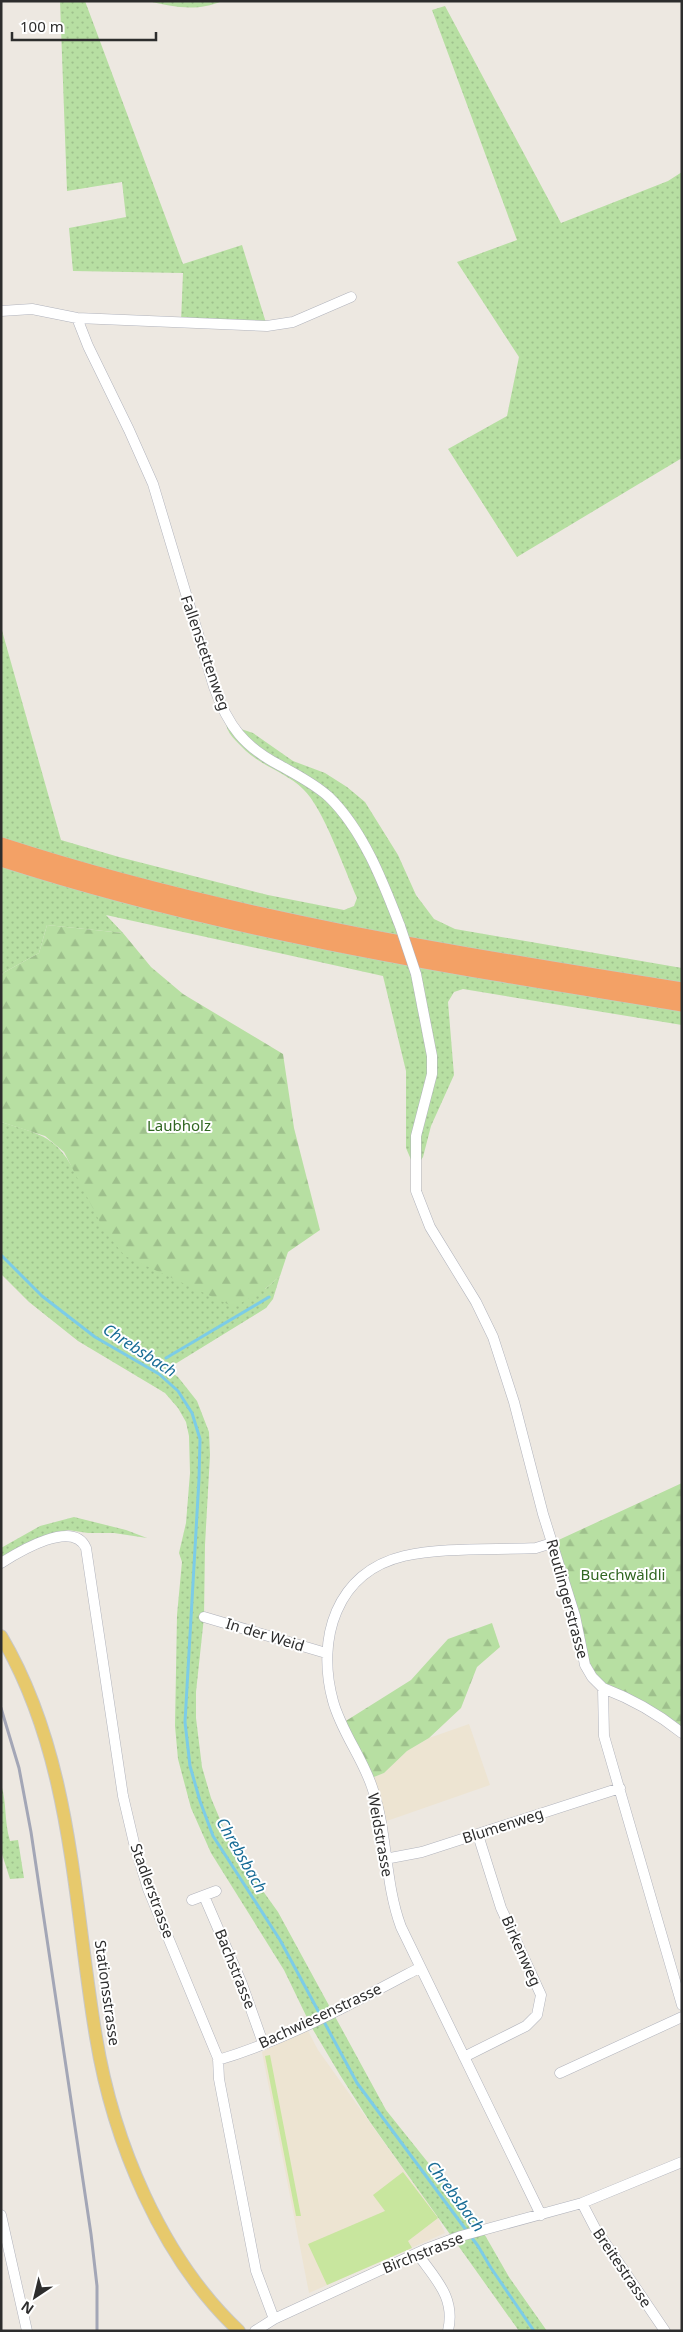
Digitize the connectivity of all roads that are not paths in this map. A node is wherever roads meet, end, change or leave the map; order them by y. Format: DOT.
graph roads {
  1 [pos="351,297"];
  2 [pos="1,311"];
  3 [pos="77,318"];
  4 [pos="1,845"];
  5 [pos="1,859"];
  6 [pos="682,990"];
  7 [pos="682,1004"];
  8 [pos="420,1203"];
  9 [pos="552,1543"];
  10 [pos="1,1563"];
  11 [pos="204,1617"];
  12 [pos="1,1636"];
  13 [pos="326,1653"];
  14 [pos="603,1688"];
  15 [pos="682,1733"];
  16 [pos="620,1788"];
  17 [pos="478,1835"];
  18 [pos="385,1860"];
  19 [pos="216,1891"];
  20 [pos="204,1896"];
  21 [pos="192,1900"];
  22 [pos="420,1968"];
  23 [pos="680,1993"];
  24 [pos="682,2005"];
  25 [pos="682,2017"];
  26 [pos="263,2043"];
  27 [pos="464,2057"];
  28 [pos="218,2060"];
  29 [pos="560,2073"];
  30 [pos="682,2162"];
  31 [pos="582,2203"];
  32 [pos="1,2214"];
  33 [pos="541,2215"];
  34 [pos="417,2253"];
  35 [pos="274,2319"];
  36 [pos="27,2331"];
  37 [pos="239,2331"];
  38 [pos="255,2331"];
  39 [pos="448,2331"];
  40 [pos="665,2331"];
  1 -- 3 [label="street"];
  2 -- 3 [label="street"];
  3 -- 8 [label="street, Fallenstettenweg, bridge"];
  4 -- 6 [label="highway"];
  5 -- 7 [label="highway"];
  8 -- 9 [label="street, Reutlingerstrasse"];
  9 -- 13 [label="street, Weidstrasse"];
  9 -- 14 [label="street, Reutlingerstrasse"];
  10 -- 28 [label="street, Stadlerstrasse"];
  11 -- 13 [label="street, In der Weid"];
  12 -- 37 [label="main road, Stationsstrasse"];
  13 -- 18 [label="street, Weidstrasse"];
  14 -- 15 [label="street"];
  14 -- 16 [label="street"];
  16 -- 17 [label="street, Blumenweg"];
  16 -- 23 [label="street"];
  17 -- 18 [label="street, Blumenweg"];
  17 -- 27 [label="street, Birkenweg"];
  18 -- 22 [label="street, Weidstrasse"];
  19 -- 20 [label="street"];
  20 -- 21 [label="street"];
  20 -- 26 [label="street, Bachstrasse"];
  22 -- 26 [label="street, Bachwiesenstrasse"];
  22 -- 27 [label="street, Weidstrasse"];
  23 -- 24 [label="street"];
  25 -- 29 [label="street"];
  26 -- 28 [label="street, Bachwiesenstrasse"];
  27 -- 33 [label="street, Weidstrasse"];
  28 -- 35 [label="street, Stadlerstrasse"];
  30 -- 31 [label="street, Birchstrasse"];
  31 -- 33 [label="street, Birchstrasse"];
  31 -- 40 [label="street, Breitestrasse"];
  32 -- 36 [label="street"];
  33 -- 34 [label="street, Birchstrasse"];
  34 -- 35 [label="street, Birchstrasse"];
  34 -- 39 [label="street"];
  35 -- 38 [label="street, Birchstrasse"];
}
